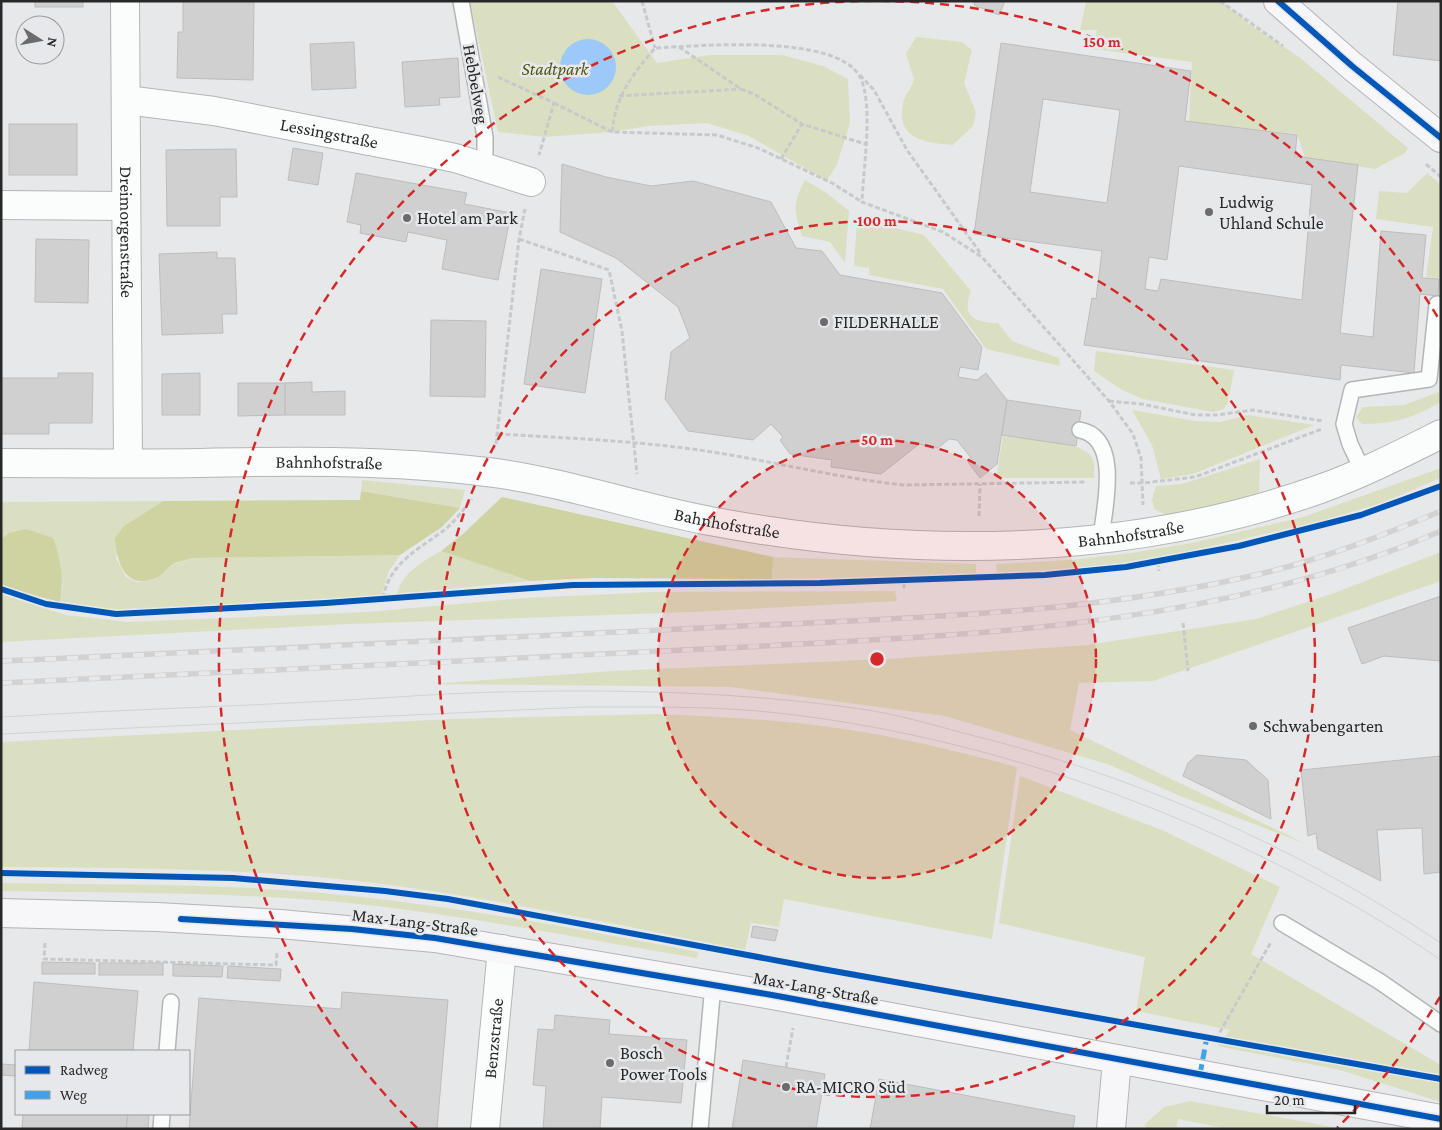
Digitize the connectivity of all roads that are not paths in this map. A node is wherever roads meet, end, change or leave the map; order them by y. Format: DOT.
graph roads {
  1 [pos="125,1"];
  2 [pos="461,1"];
  3 [pos="1278,1"];
  4 [pos="126,100"];
  5 [pos="1441,138"];
  6 [pos="485,168"];
  7 [pos="531,182"];
  8 [pos="1,205"];
  9 [pos="126,206"];
  10 [pos="1437,304"];
  11 [pos="1080,430"];
  12 [pos="1441,434"];
  13 [pos="1,463"];
  14 [pos="128,463"];
  15 [pos="1370,470"];
  16 [pos="1101,538"];
  17 [pos="1,913"];
  18 [pos="1282,923"];
  19 [pos="502,949"];
  20 [pos="713,985"];
  21 [pos="171,1002"];
  22 [pos="1441,1024"];
  23 [pos="167,1050"];
  24 [pos="1117,1060"];
  25 [pos="162,1115"];
  26 [pos="1441,1119"];
  27 [pos="161,1129"];
  28 [pos="485,1129"];
  29 [pos="700,1129"];
  30 [pos="1111,1129"];
  1 -- 4 [label="street, Dreimorgenstraße"];
  2 -- 6 [label="lane, Hebbelweg"];
  3 -- 5 [label="main road"];
  4 -- 6 [label="street, Lessingstraße"];
  4 -- 9 [label="street, Dreimorgenstraße"];
  6 -- 7 [label="street, Lessingstraße"];
  8 -- 9 [label="street"];
  9 -- 14 [label="street, Dreimorgenstraße"];
  10 -- 15 [label="lane"];
  11 -- 16 [label="lane"];
  12 -- 15 [label="street, Bahnhofstraße"];
  13 -- 14 [label="street, Bahnhofstraße"];
  14 -- 16 [label="street, Bahnhofstraße"];
  15 -- 16 [label="street, Bahnhofstraße"];
  17 -- 19 [label="main road, Max-Lang-Straße"];
  18 -- 22 [label="lane"];
  19 -- 20 [label="main road, Max-Lang-Straße"];
  19 -- 28 [label="street, Benzstraße"];
  20 -- 24 [label="main road, Max-Lang-Straße"];
  20 -- 29 [label="lane"];
  21 -- 23 [label="lane"];
  24 -- 26 [label="main road, Max-Lang-Straße"];
  24 -- 30 [label="main road"];
  25 -- 27 [label="lane"];
}
